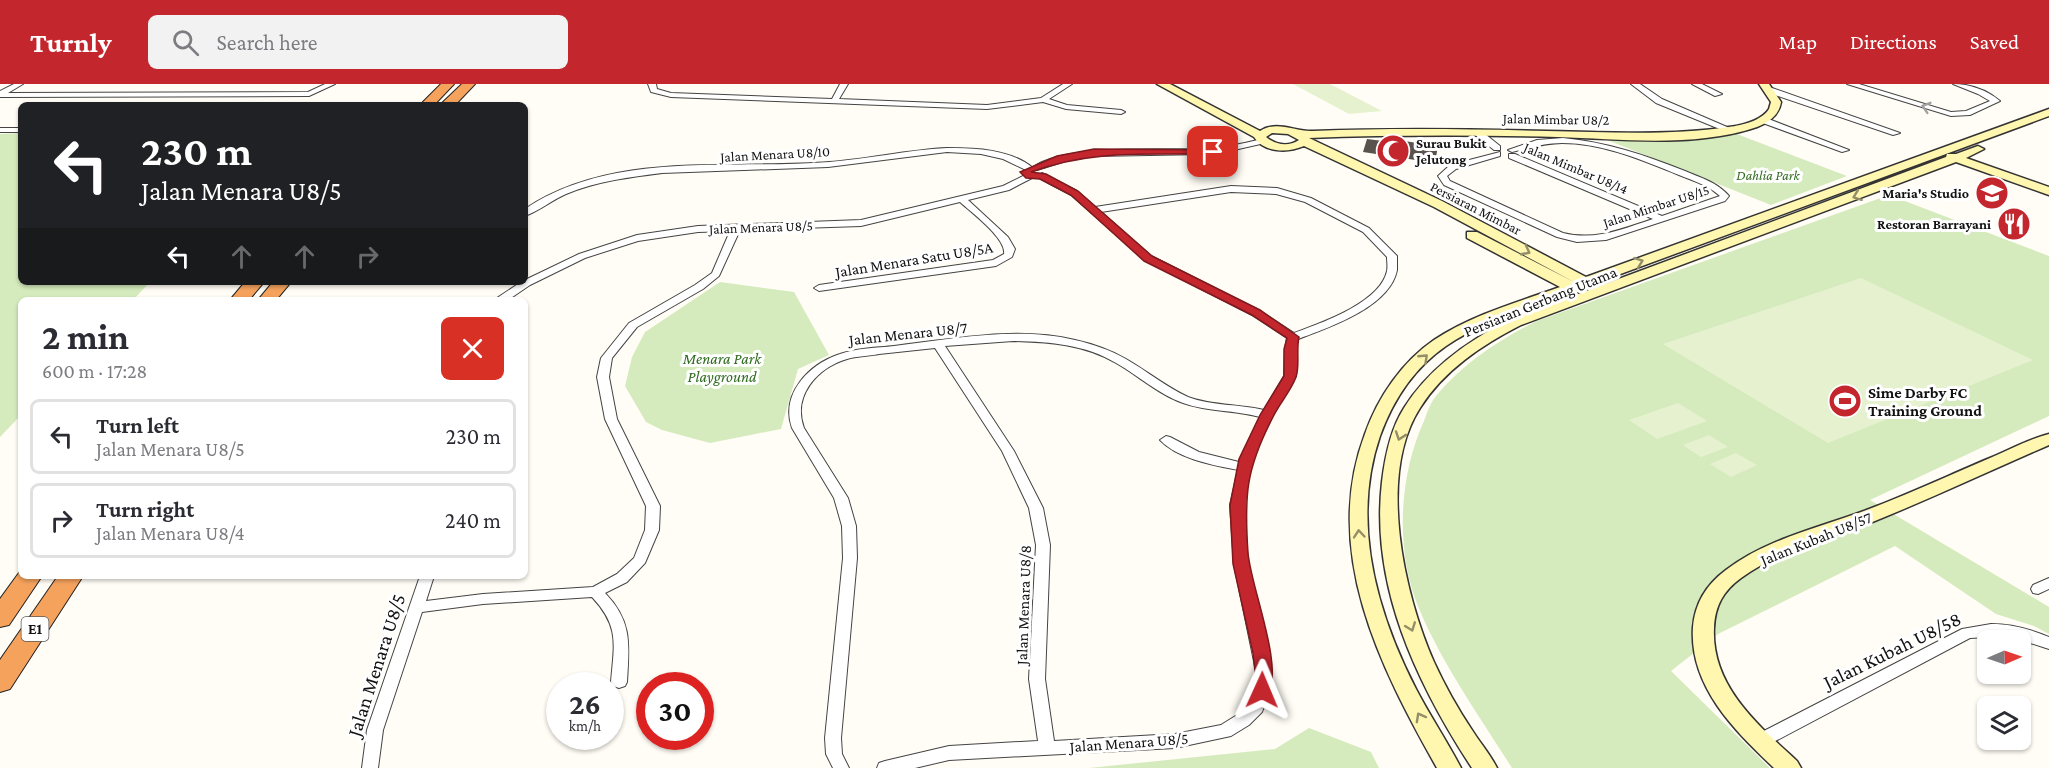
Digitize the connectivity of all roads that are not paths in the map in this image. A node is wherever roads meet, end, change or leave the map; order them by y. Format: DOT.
graph roads {
  1 [pos="19,84"];
  2 [pos="134,84"];
  3 [pos="238,84"];
  4 [pos="331,84"];
  5 [pos="448,84"];
  6 [pos="469,84"];
  7 [pos="652,84"];
  8 [pos="844,84"];
  9 [pos="1068,84"];
  10 [pos="1162,84"];
  11 [pos="1181,84"];
  12 [pos="1635,84"];
  13 [pos="1696,84"];
  14 [pos="1851,84"];
  15 [pos="1957,84"];
  16 [pos="1766,87"];
  17 [pos="1718,94"];
  18 [pos="0,95"];
  19 [pos="114,95"];
  20 [pos="223,95"];
  21 [pos="1042,100"];
  22 [pos="430,102"];
  23 [pos="450,102"];
  24 [pos="834,102"];
  25 [pos="1121,112"];
  26 [pos="2049,112"];
  27 [pos="1763,120"];
  28 [pos="2049,123"];
  29 [pos="0,129"];
  30 [pos="18,130"];
  31 [pos="1730,130"];
  32 [pos="1477,132"];
  33 [pos="1896,133"];
  34 [pos="1265,138"];
  35 [pos="1298,141"];
  36 [pos="1845,150"];
  37 [pos="1497,151"];
  38 [pos="1939,152"];
  39 [pos="1512,153"];
  40 [pos="1956,158"];
  41 [pos="1037,171"];
  42 [pos="2049,191"];
  43 [pos="963,200"];
  44 [pos="1094,210"];
  45 [pos="528,211"];
  46 [pos="1662,219"];
  47 [pos="736,228"];
  48 [pos="528,281"];
  49 [pos="252,285"];
  50 [pos="280,285"];
  51 [pos="521,285"];
  52 [pos="819,288"];
  53 [pos="1585,289"];
  54 [pos="242,297"];
  55 [pos="270,297"];
  56 [pos="505,297"];
  57 [pos="1293,337"];
  58 [pos="939,346"];
  59 [pos="1267,415"];
  60 [pos="2049,439"];
  61 [pos="1166,440"];
  62 [pos="1244,467"];
  63 [pos="28,579"];
  64 [pos="68,579"];
  65 [pos="426,579"];
  66 [pos="595,592"];
  67 [pos="417,607"];
  68 [pos="0,618"];
  69 [pos="2049,644"];
  70 [pos="620,672"];
  71 [pos="0,681"];
  72 [pos="1760,741"];
  73 [pos="1047,748"];
  74 [pos="369,768"];
  75 [pos="841,768"];
  76 [pos="885,768"];
  77 [pos="1449,768"];
  78 [pos="1485,768"];
  79 [pos="1789,768"];
  1 -- 18 [label="street"];
  2 -- 19 [label="street"];
  3 -- 20 [label="street"];
  4 -- 20 [label="street"];
  5 -- 22 [label="highway"];
  6 -- 23 [label="highway"];
  7 -- 24 [label="street"];
  8 -- 24 [label="street"];
  9 -- 21 [label="street"];
  10 -- 34 [label="main road"];
  11 -- 34 [label="main road"];
  12 -- 31 [label="street"];
  13 -- 17 [label="street"];
  15 -- 14 [label="street, one-way"];
  16 -- 27 [label="main road"];
  16 -- 33 [label="street"];
  18 -- 19 [label="street"];
  19 -- 20 [label="street"];
  21 -- 24 [label="street"];
  21 -- 25 [label="street"];
  26 -- 38 [label="main road, Persiaran Gerbang Utama"];
  27 -- 31 [label="main road, Jalan Mimbar U8/2"];
  27 -- 36 [label="street"];
  28 -- 40 [label="main road, Persiaran Gerbang Utama"];
  29 -- 30 [label="street"];
  31 -- 32 [label="main road, Jalan Mimbar U8/2"];
  32 -- 35 [label="main road, Jalan Mimbar U8/2"];
  32 -- 37 [label="street"];
  34 -- 35 [label="main road"];
  34 -- 35 [label="main road"];
  34 -- 41 [label="street, Jalan Menara U8/5"];
  35 -- 53 [label="main road, Persiaran Mimbar"];
  37 -- 39 [label="street"];
  37 -- 46 [label="street, Jalan Mimbar U8/15"];
  38 -- 40 [label="main road"];
  53 -- 38 [label="main road, Persiaran Gerbang Utama, one-way"];
  39 -- 46 [label="street, Jalan Mimbar U8/14"];
  39 -- 46 [label="street, Jalan Mimbar U8/15"];
  40 -- 42 [label="main road"];
  40 -- 53 [label="main road, Persiaran Gerbang Utama, one-way"];
  41 -- 43 [label="street, Jalan Menara U8/5"];
  41 -- 44 [label="street"];
  41 -- 45 [label="street, Jalan Menara U8/10"];
  43 -- 47 [label="street, Jalan Menara U8/5"];
  43 -- 52 [label="street, Jalan Menara Satu U8/5A"];
  44 -- 57 [label="street"];
  44 -- 57 [label="street"];
  47 -- 48 [label="street, Jalan Menara U8/5"];
  47 -- 66 [label="street"];
  49 -- 54 [label="highway"];
  50 -- 55 [label="highway"];
  51 -- 56 [label="street, Jalan Menara U8/5"];
  77 -- 53 [label="main road, Persiaran Gerbang Utama, one-way"];
  53 -- 78 [label="main road, Persiaran Gerbang Utama, one-way"];
  57 -- 59 [label="street, Jalan Menara U8/5"];
  58 -- 59 [label="street, Jalan Menara U8/7"];
  58 -- 73 [label="street, Jalan Menara U8/8"];
  58 -- 75 [label="street, Jalan Menara U8/7"];
  59 -- 62 [label="street, Jalan Menara U8/5"];
  60 -- 72 [label="main road, Jalan Kubah U8/57"];
  61 -- 62 [label="street"];
  62 -- 73 [label="street, Jalan Menara U8/5"];
  63 -- 68 [label="highway, E1"];
  64 -- 71 [label="highway, E1"];
  65 -- 67 [label="street, Jalan Menara U8/5"];
  66 -- 67 [label="street"];
  66 -- 70 [label="street"];
  67 -- 74 [label="street, Jalan Menara U8/5"];
  69 -- 72 [label="street, Jalan Kubah U8/58"];
  72 -- 79 [label="main road, Jalan Kubah U8/57"];
  73 -- 76 [label="street, Jalan Menara U8/5"];
}
